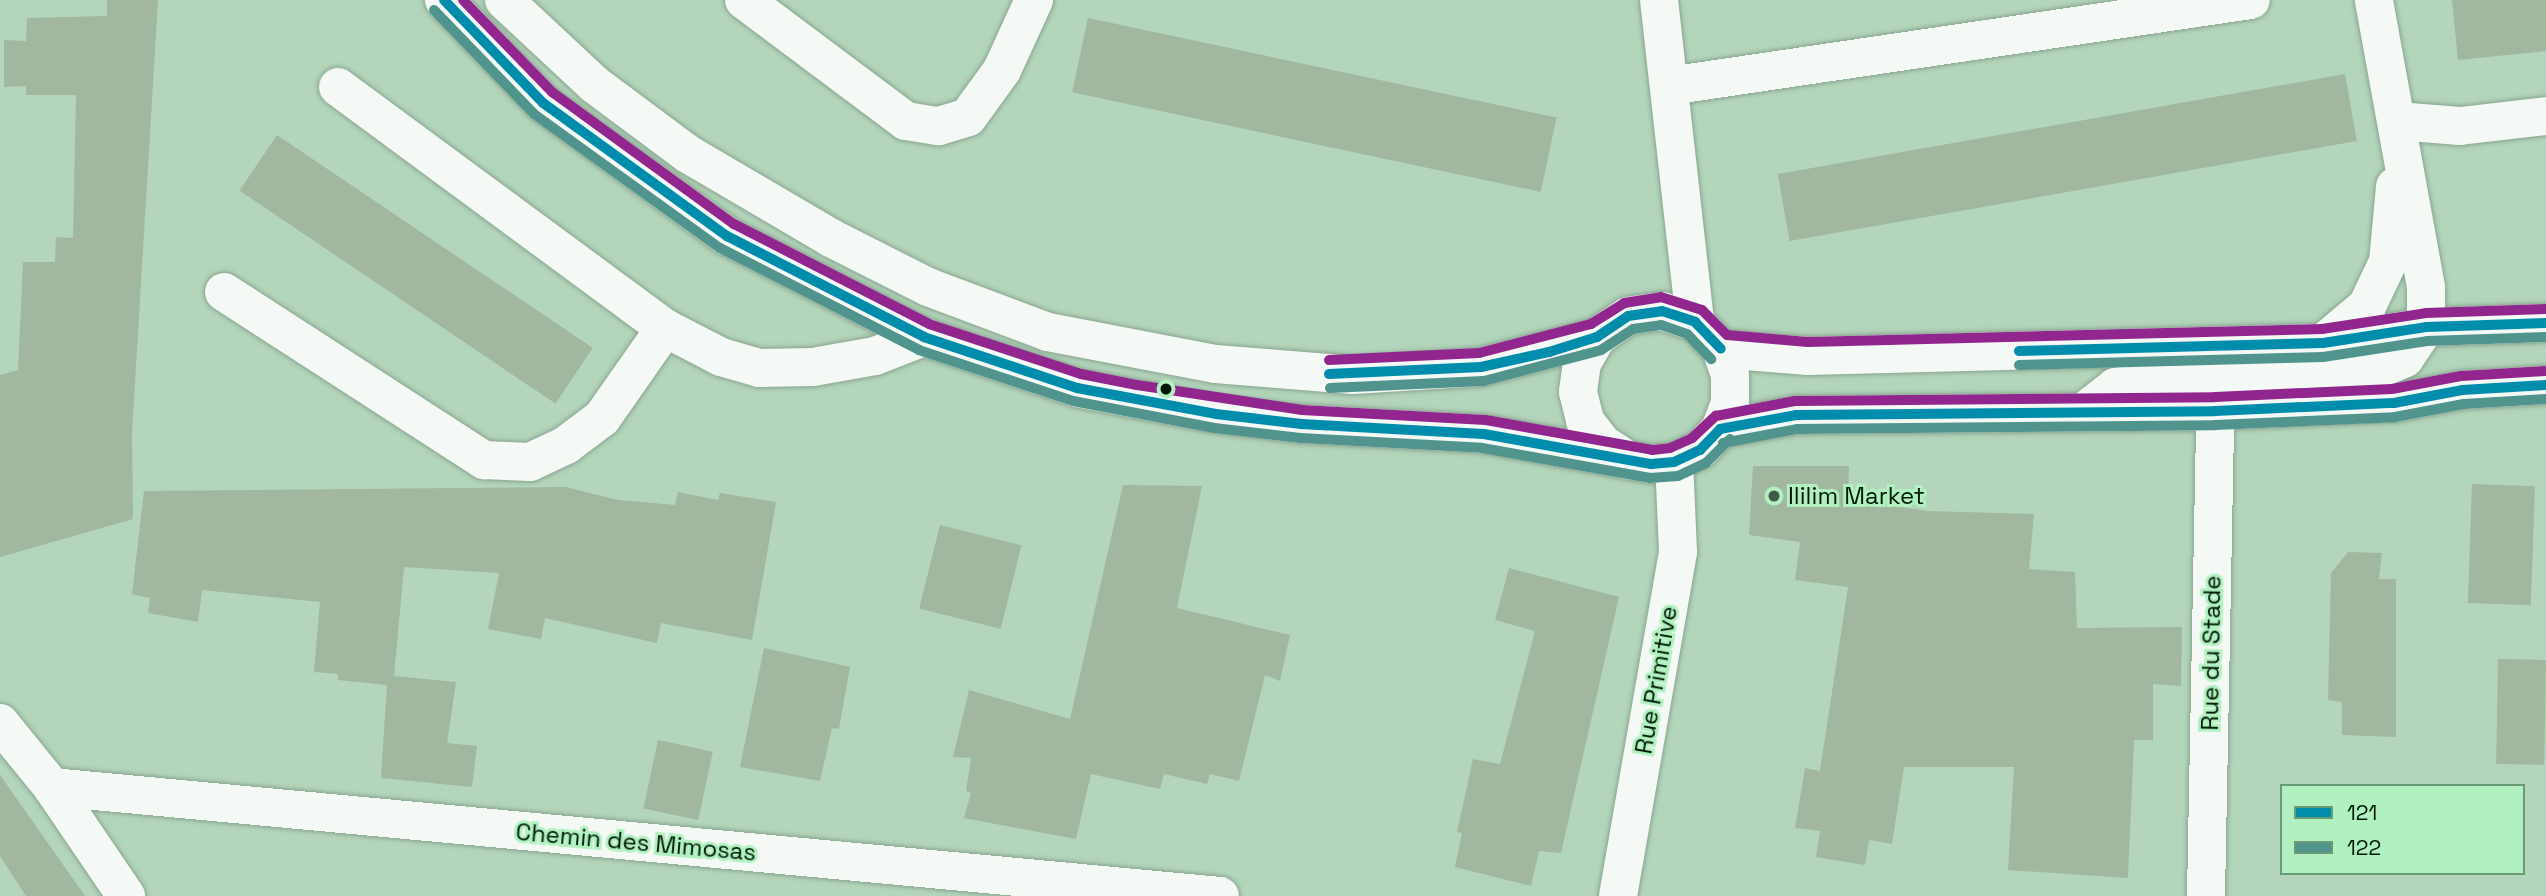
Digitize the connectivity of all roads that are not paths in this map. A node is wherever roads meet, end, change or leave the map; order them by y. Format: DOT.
graph roads {
  1 [pos="444,0"];
  2 [pos="504,0"];
  3 [pos="744,0"];
  4 [pos="1034,0"];
  5 [pos="1659,0"];
  6 [pos="2250,0"];
  7 [pos="2374,0"];
  8 [pos="1669,86"];
  9 [pos="338,87"];
  10 [pos="2546,116"];
  11 [pos="2398,133"];
  12 [pos="1683,237"];
  13 [pos="224,292"];
  14 [pos="1628,316"];
  15 [pos="2546,323"];
  16 [pos="2426,327"];
  17 [pos="664,328"];
  18 [pos="1708,336"];
  19 [pos="924,337"];
  20 [pos="1597,337"];
  21 [pos="2323,343"];
  22 [pos="2546,385"];
  23 [pos="2084,411"];
  24 [pos="2215,411"];
  25 [pos="1720,429"];
  26 [pos="1628,460"];
  27 [pos="1674,462"];
  28 [pos="0,723"];
  29 [pos="52,787"];
  30 [pos="126,896"];
  31 [pos="1220,896"];
  32 [pos="1618,896"];
  33 [pos="2206,896"];
  1 -- 19 [label="street"];
  2 -- 20 [label="street"];
  3 -- 4 [label="street"];
  5 -- 8 [label="street"];
  6 -- 8 [label="street"];
  7 -- 11 [label="street"];
  8 -- 12 [label="street"];
  9 -- 17 [label="street"];
  10 -- 11 [label="street"];
  11 -- 16 [label="street"];
  11 -- 21 [label="street"];
  12 -- 14 [label="street"];
  12 -- 18 [label="street"];
  13 -- 17 [label="street"];
  14 -- 18 [label="street"];
  14 -- 20 [label="street"];
  15 -- 16 [label="street"];
  16 -- 21 [label="street"];
  16 -- 23 [label="street"];
  17 -- 19 [label="street"];
  18 -- 21 [label="street"];
  18 -- 25 [label="street"];
  19 -- 26 [label="street"];
  20 -- 26 [label="street"];
  22 -- 24 [label="street"];
  23 -- 24 [label="street"];
  23 -- 25 [label="street"];
  24 -- 33 [label="street, Rue du Stade"];
  25 -- 27 [label="street"];
  26 -- 27 [label="street"];
  27 -- 32 [label="street, Rue Primitive"];
  28 -- 29 [label="street"];
  29 -- 30 [label="street"];
  29 -- 31 [label="street, Chemin des Mimosas"];
}
